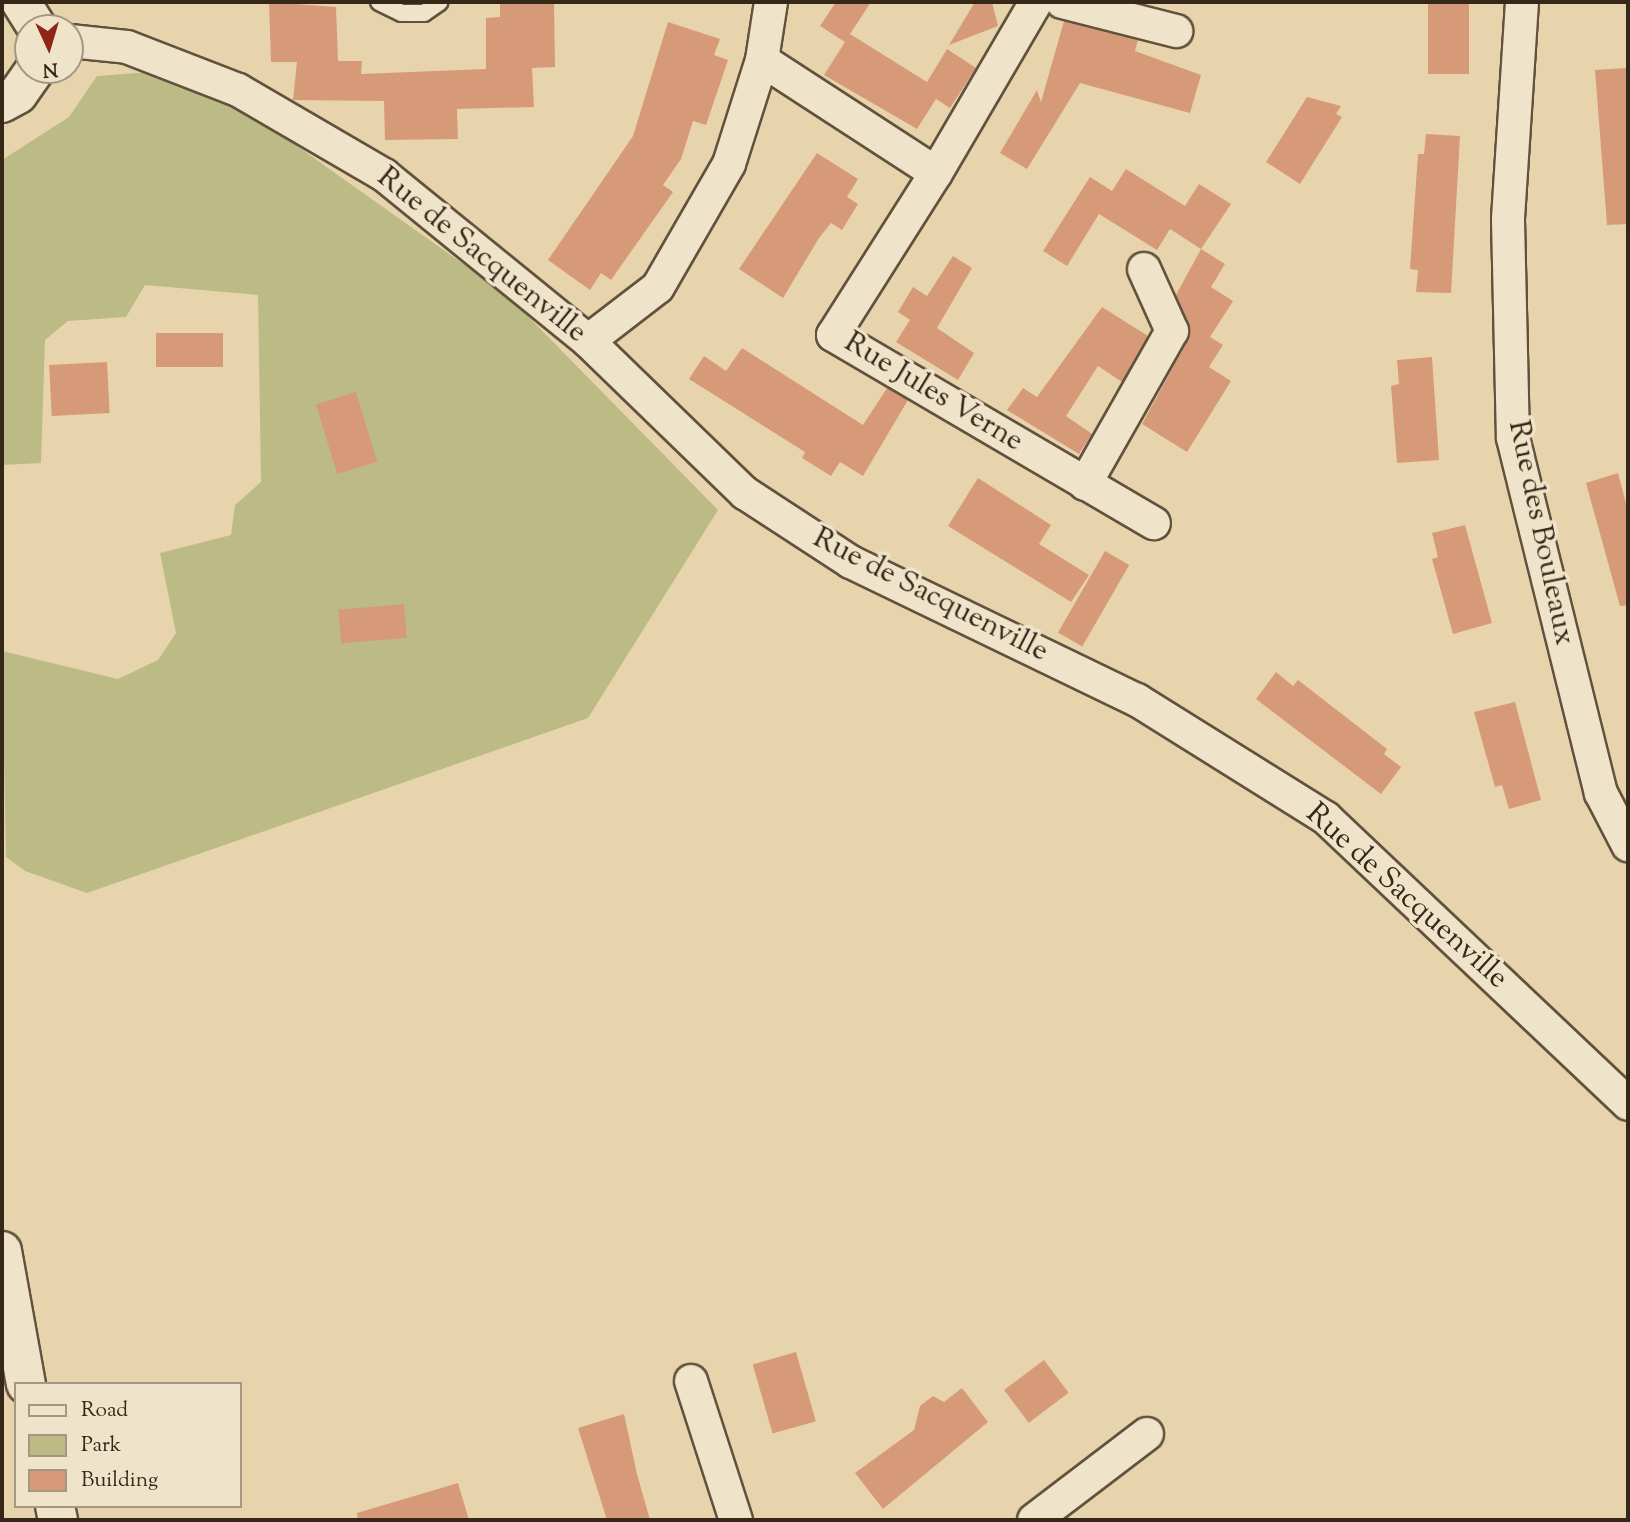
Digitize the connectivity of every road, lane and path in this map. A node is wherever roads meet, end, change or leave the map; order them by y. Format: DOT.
graph roads {
  1 [pos="379,2"];
  2 [pos="440,2"];
  3 [pos="771,2"];
  4 [pos="1036,2"];
  5 [pos="1062,2"];
  6 [pos="1522,2"];
  7 [pos="1176,31"];
  8 [pos="84,42"];
  9 [pos="762,60"];
  10 [pos="25,84"];
  11 [pos="2,103"];
  12 [pos="936,173"];
  13 [pos="1144,269"];
  14 [pos="588,341"];
  15 [pos="1086,484"];
  16 [pos="1154,523"];
  17 [pos="1628,845"];
  18 [pos="1628,1104"];
  19 [pos="2,1251"];
  20 [pos="691,1381"];
  21 [pos="26,1382"];
  22 [pos="1147,1434"];
  23 [pos="736,1520"];
  24 [pos="1034,1520"];
  1 -- 2 [label="lane"];
  3 -- 9 [label="street"];
  4 -- 12 [label="street"];
  5 -- 7 [label="street"];
  6 -- 17 [label="street, Rue des Bouleaux"];
  8 -- 14 [label="street, Rue de Sacquenville"];
  9 -- 12 [label="street"];
  9 -- 14 [label="street"];
  10 -- 11 [label="street"];
  12 -- 15 [label="street, Rue Jules Verne"];
  13 -- 15 [label="street"];
  14 -- 18 [label="street, Rue de Sacquenville"];
  15 -- 16 [label="street, Rue Jules Verne"];
  19 -- 21 [label="street"];
  20 -- 23 [label="street"];
  22 -- 24 [label="street"];
}
